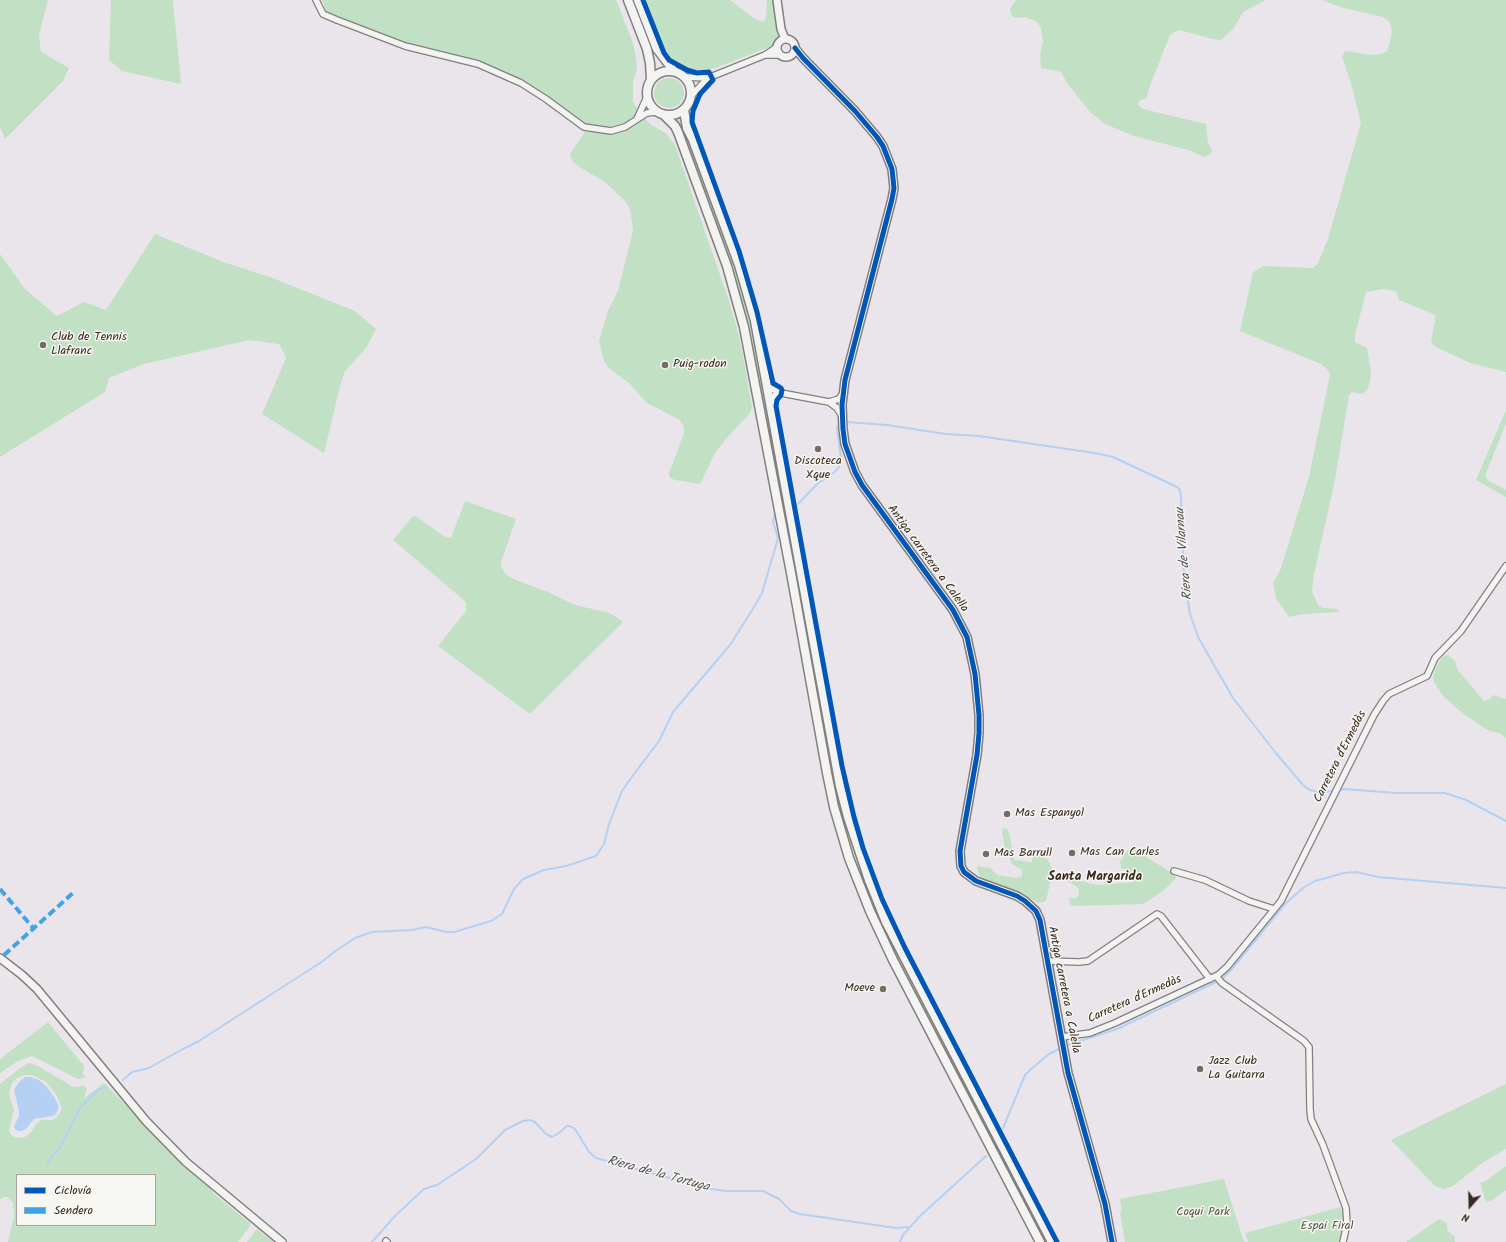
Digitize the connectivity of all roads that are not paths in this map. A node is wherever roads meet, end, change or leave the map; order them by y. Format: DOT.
graph roads {
  1 [pos="316,0"];
  2 [pos="628,0"];
  3 [pos="638,0"];
  4 [pos="777,0"];
  5 [pos="785,39"];
  6 [pos="777,47"];
  7 [pos="794,48"];
  8 [pos="765,55"];
  9 [pos="780,55"];
  10 [pos="674,71"];
  11 [pos="684,77"];
  12 [pos="708,78"];
  13 [pos="651,79"];
  14 [pos="691,96"];
  15 [pos="647,97"];
  16 [pos="684,110"];
  17 [pos="660,113"];
  18 [pos="637,119"];
  19 [pos="766,385"];
  20 [pos="843,392"];
  21 [pos="781,393"];
  22 [pos="830,402"];
  23 [pos="771,410"];
  24 [pos="842,416"];
  25 [pos="1506,566"];
  26 [pos="1174,871"];
  27 [pos="1274,909"];
  28 [pos="0,958"];
  29 [pos="1047,961"];
  30 [pos="1213,977"];
  31 [pos="1062,1039"];
  32 [pos="282,1242"];
  33 [pos="1040,1242"];
  34 [pos="1052,1242"];
  35 [pos="1112,1242"];
  36 [pos="1343,1242"];
  1 -- 18 [label="street"];
  2 -- 13 [label="main road"];
  3 -- 10 [label="main road"];
  4 -- 5 [label="street"];
  5 -- 6 [label="street"];
  5 -- 7 [label="street"];
  6 -- 8 [label="street"];
  6 -- 9 [label="street"];
  7 -- 9 [label="street"];
  7 -- 20 [label="street, Antiga carretera a Calella"];
  8 -- 9 [label="street"];
  8 -- 12 [label="street"];
  10 -- 11 [label="main road"];
  10 -- 13 [label="main road"];
  11 -- 12 [label="street"];
  11 -- 14 [label="main road"];
  12 -- 14 [label="street"];
  13 -- 15 [label="main road"];
  14 -- 16 [label="main road"];
  15 -- 17 [label="main road"];
  15 -- 18 [label="street"];
  16 -- 17 [label="main road"];
  16 -- 19 [label="main road"];
  17 -- 18 [label="street"];
  17 -- 33 [label="main road"];
  19 -- 21 [label="street"];
  19 -- 23 [label="main road"];
  20 -- 22 [label="street"];
  20 -- 24 [label="street, Antiga carretera a Calella"];
  21 -- 22 [label="street"];
  21 -- 23 [label="street"];
  22 -- 24 [label="street"];
  23 -- 34 [label="main road"];
  24 -- 29 [label="street, Antiga carretera a Calella"];
  25 -- 27 [label="street, Carretera d'Ermedàs"];
  26 -- 27 [label="street"];
  27 -- 30 [label="street, Carretera d'Ermedàs"];
  28 -- 32 [label="street"];
  29 -- 30 [label="street"];
  29 -- 31 [label="street, Antiga carretera a Calella"];
  30 -- 31 [label="street, Carretera d'Ermedàs"];
  30 -- 36 [label="street"];
  31 -- 35 [label="street, Antiga carretera a Calella"];
}
